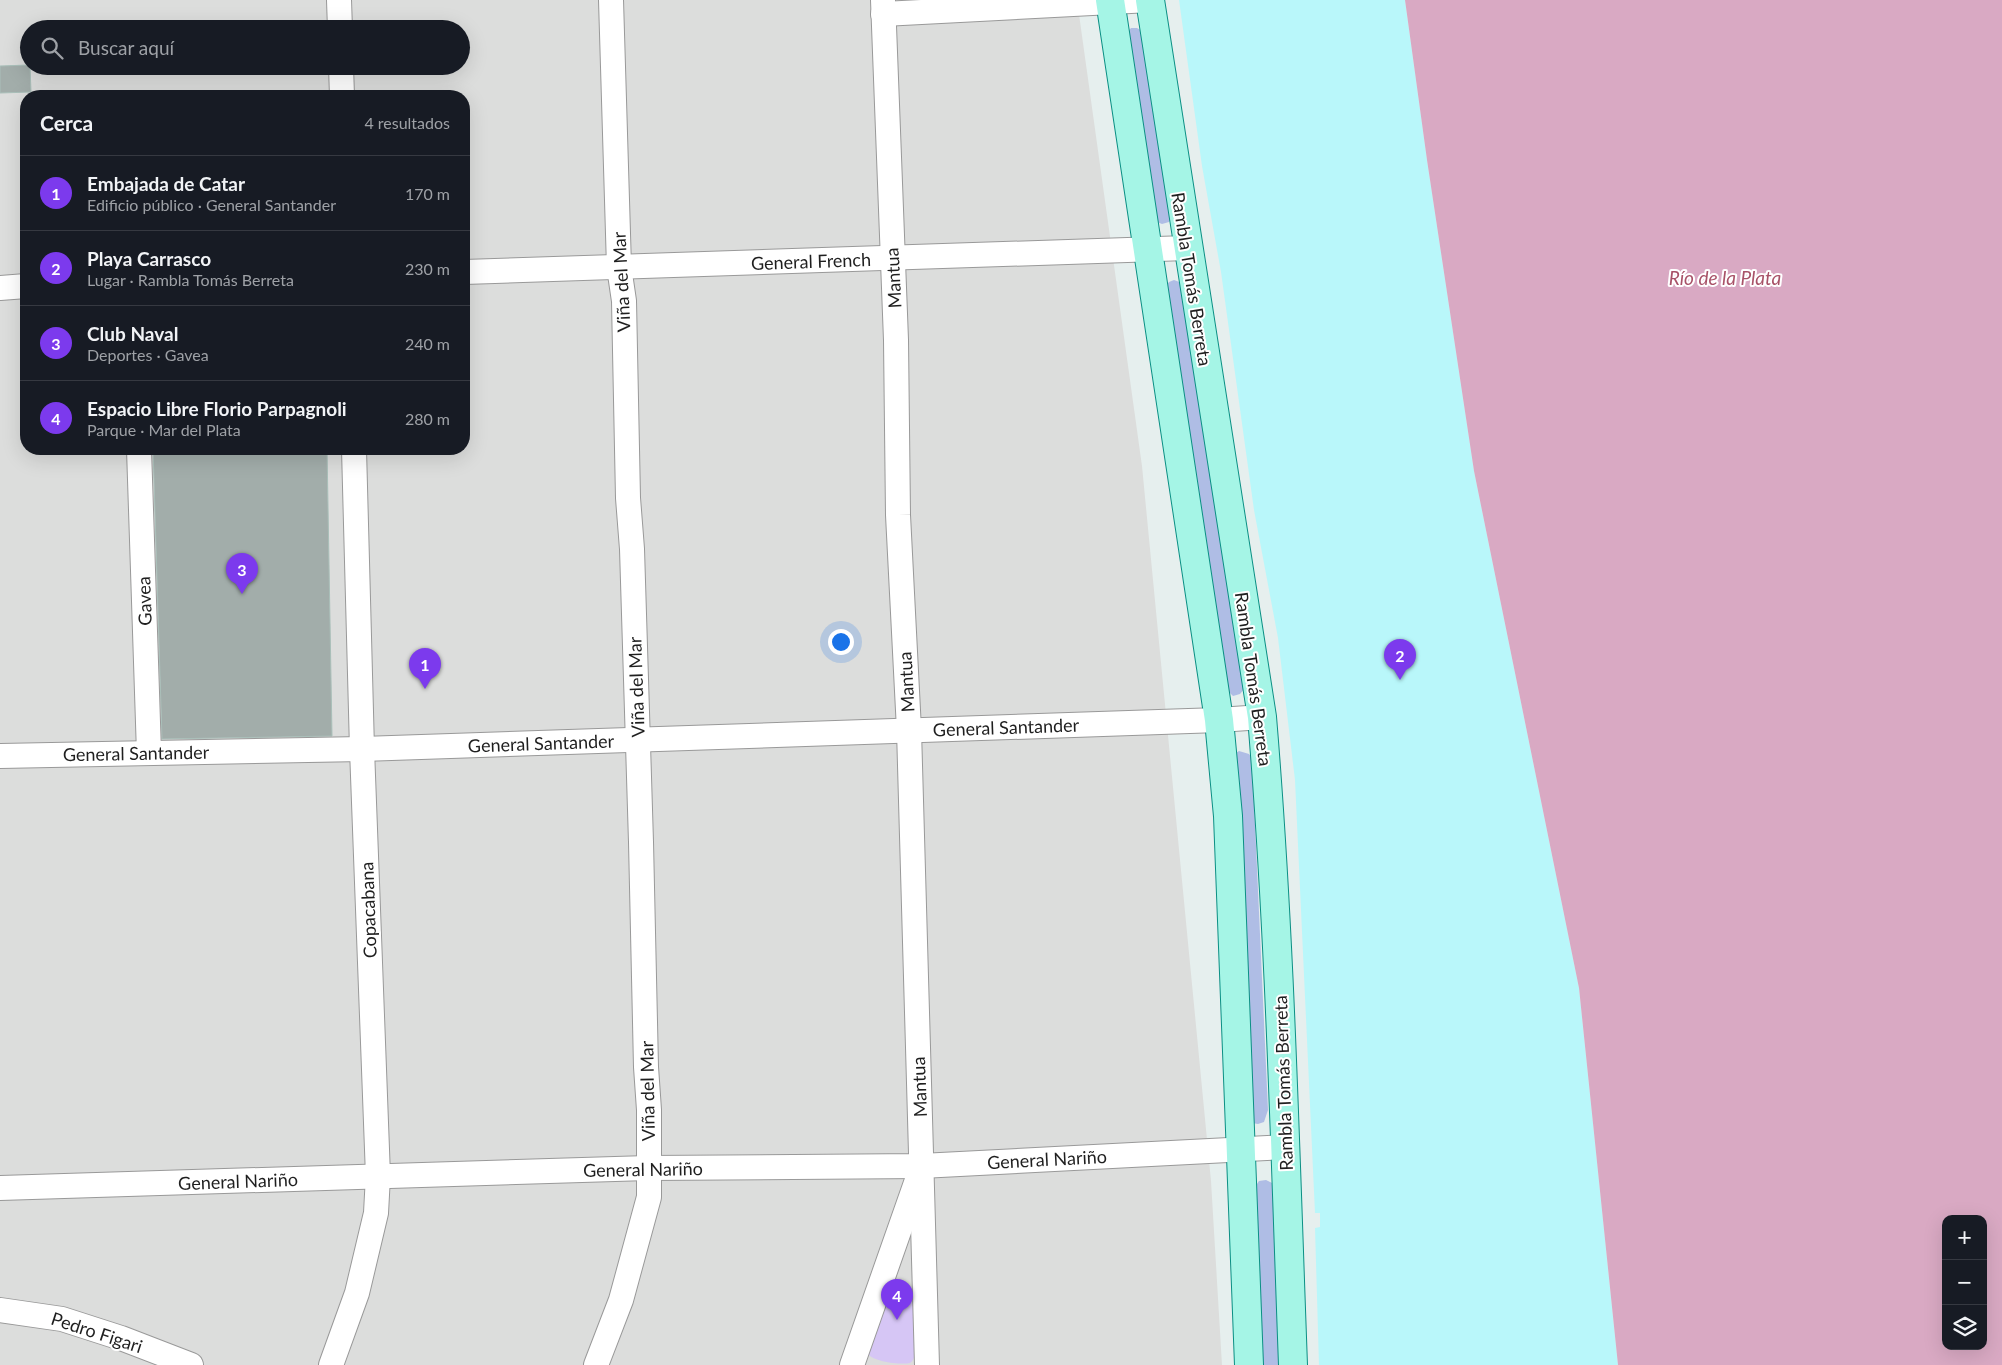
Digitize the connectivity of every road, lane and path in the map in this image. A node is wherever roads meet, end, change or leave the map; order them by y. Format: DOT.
graph roads {
  1 [pos="339,0"];
  2 [pos="611,0"];
  3 [pos="1150,0"];
  4 [pos="1110,1"];
  5 [pos="883,7"];
  6 [pos="340,20"];
  7 [pos="341,75"];
  8 [pos="342,90"];
  9 [pos="1187,248"];
  10 [pos="1148,251"];
  11 [pos="892,259"];
  12 [pos="620,267"];
  13 [pos="470,272"];
  14 [pos="20,286"];
  15 [pos="0,288"];
  16 [pos="139,455"];
  17 [pos="354,455"];
  18 [pos="1262,717"];
  19 [pos="1219,720"];
  20 [pos="909,730"];
  21 [pos="637,740"];
  22 [pos="362,749"];
  23 [pos="149,753"];
  24 [pos="0,756"];
  25 [pos="1285,1147"];
  26 [pos="1241,1148"];
  27 [pos="922,1166"];
  28 [pos="648,1168"];
  29 [pos="378,1176"];
  30 [pos="0,1188"];
  31 [pos="0,1310"];
  32 [pos="191,1365"];
  33 [pos="331,1365"];
  34 [pos="596,1365"];
  35 [pos="852,1365"];
  36 [pos="927,1365"];
  37 [pos="1249,1365"];
  38 [pos="1293,1365"];
  1 -- 6 [label="street"];
  2 -- 12 [label="street, Viña del Mar"];
  3 -- 4 [label="street"];
  3 -- 9 [label="main road, Rambla Tomás Berreta"];
  4 -- 5 [label="street"];
  4 -- 10 [label="main road"];
  5 -- 11 [label="street, Mantua"];
  7 -- 8 [label="street"];
  9 -- 10 [label="street, General French"];
  9 -- 18 [label="main road, Rambla Tomás Berreta"];
  10 -- 11 [label="street, General French"];
  10 -- 19 [label="main road"];
  11 -- 12 [label="street, General French"];
  11 -- 20 [label="street, Mantua"];
  12 -- 13 [label="street, General French"];
  12 -- 21 [label="street, Viña del Mar"];
  14 -- 15 [label="street"];
  16 -- 23 [label="street, Gavea"];
  17 -- 22 [label="street, Copacabana"];
  18 -- 19 [label="street, General Santander"];
  18 -- 25 [label="main road, Rambla Tomás Berreta"];
  19 -- 20 [label="street, General Santander"];
  19 -- 26 [label="main road"];
  20 -- 21 [label="street, General Santander"];
  20 -- 27 [label="street, Mantua"];
  21 -- 22 [label="street, General Santander"];
  21 -- 28 [label="street, Viña del Mar"];
  22 -- 23 [label="street, General Santander"];
  22 -- 29 [label="street, Copacabana"];
  23 -- 24 [label="street, General Santander"];
  25 -- 26 [label="street, General Nariño"];
  25 -- 38 [label="main road, Rambla Tomás Berreta"];
  26 -- 27 [label="street, General Nariño"];
  26 -- 37 [label="main road"];
  27 -- 28 [label="street, General Nariño"];
  27 -- 35 [label="street"];
  27 -- 36 [label="street, Mantua"];
  28 -- 29 [label="street, General Nariño"];
  28 -- 34 [label="street, Viña del Mar"];
  29 -- 30 [label="street, General Nariño"];
  29 -- 33 [label="street, Copacabana"];
  31 -- 32 [label="street, Pedro Figari"];
}
